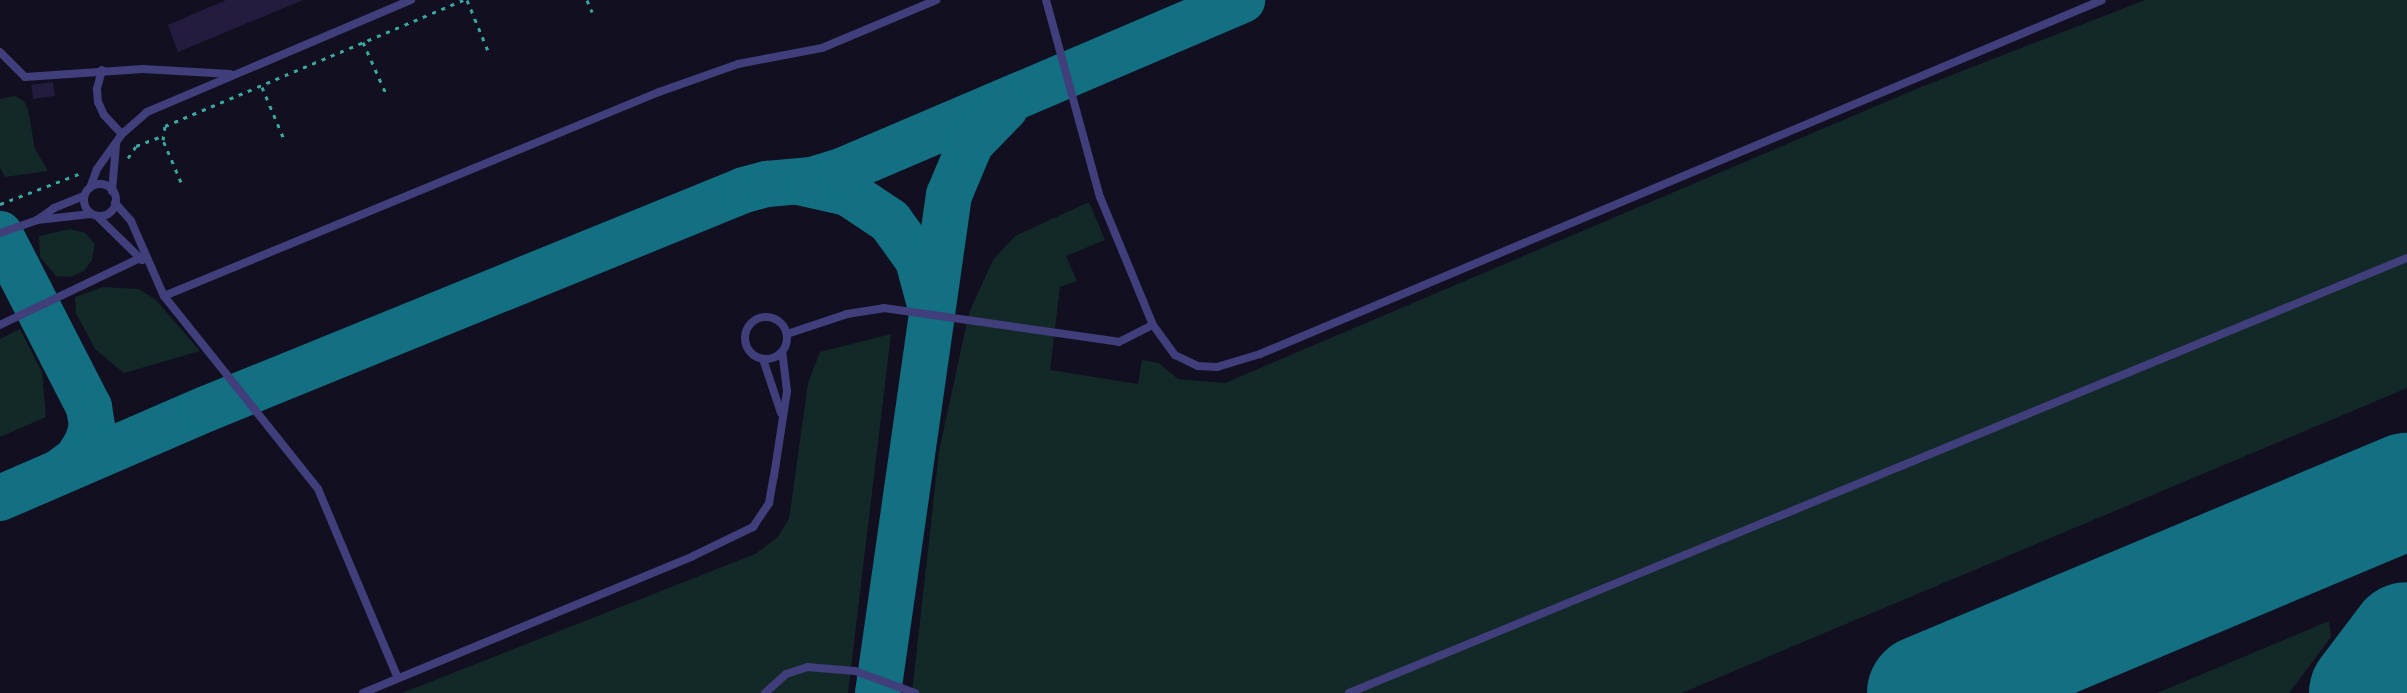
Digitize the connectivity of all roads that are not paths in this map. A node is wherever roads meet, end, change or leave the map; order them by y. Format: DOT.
graph roads {
  1 [pos="411,0"];
  2 [pos="936,0"];
  3 [pos="1046,0"];
  4 [pos="2102,0"];
  5 [pos="0,52"];
  6 [pos="102,70"];
  7 [pos="235,74"];
  8 [pos="120,137"];
  9 [pos="90,188"];
  10 [pos="112,191"];
  11 [pos="84,196"];
  12 [pos="115,203"];
  13 [pos="94,215"];
  14 [pos="37,220"];
  15 [pos="0,233"];
  16 [pos="140,258"];
  17 [pos="2407,258"];
  18 [pos="148,266"];
  19 [pos="164,296"];
  20 [pos="0,325"];
  21 [pos="1153,325"];
  22 [pos="787,334"];
  23 [pos="782,352"];
  24 [pos="763,359"];
  25 [pos="782,418"];
  26 [pos="398,678"];
  27 [pos="363,693"];
  28 [pos="765,693"];
  29 [pos="915,693"];
  30 [pos="1349,693"];
  1 -- 7 [label="lane"];
  2 -- 19 [label="lane"];
  3 -- 21 [label="lane"];
  4 -- 21 [label="lane"];
  5 -- 6 [label="lane"];
  6 -- 7 [label="lane"];
  6 -- 8 [label="lane"];
  7 -- 8 [label="lane"];
  8 -- 9 [label="lane"];
  8 -- 10 [label="lane"];
  9 -- 10 [label="lane"];
  9 -- 11 [label="lane"];
  10 -- 12 [label="lane"];
  11 -- 13 [label="lane"];
  11 -- 14 [label="lane"];
  12 -- 13 [label="lane"];
  12 -- 18 [label="lane"];
  13 -- 14 [label="lane"];
  13 -- 16 [label="lane"];
  14 -- 15 [label="lane"];
  16 -- 18 [label="lane"];
  16 -- 20 [label="lane"];
  17 -- 30 [label="lane"];
  18 -- 19 [label="lane"];
  19 -- 26 [label="lane"];
  21 -- 22 [label="lane"];
  22 -- 23 [label="lane"];
  22 -- 24 [label="lane"];
  23 -- 24 [label="lane"];
  23 -- 25 [label="lane"];
  24 -- 25 [label="lane"];
  25 -- 26 [label="lane"];
  26 -- 27 [label="lane"];
  28 -- 29 [label="lane"];
}
